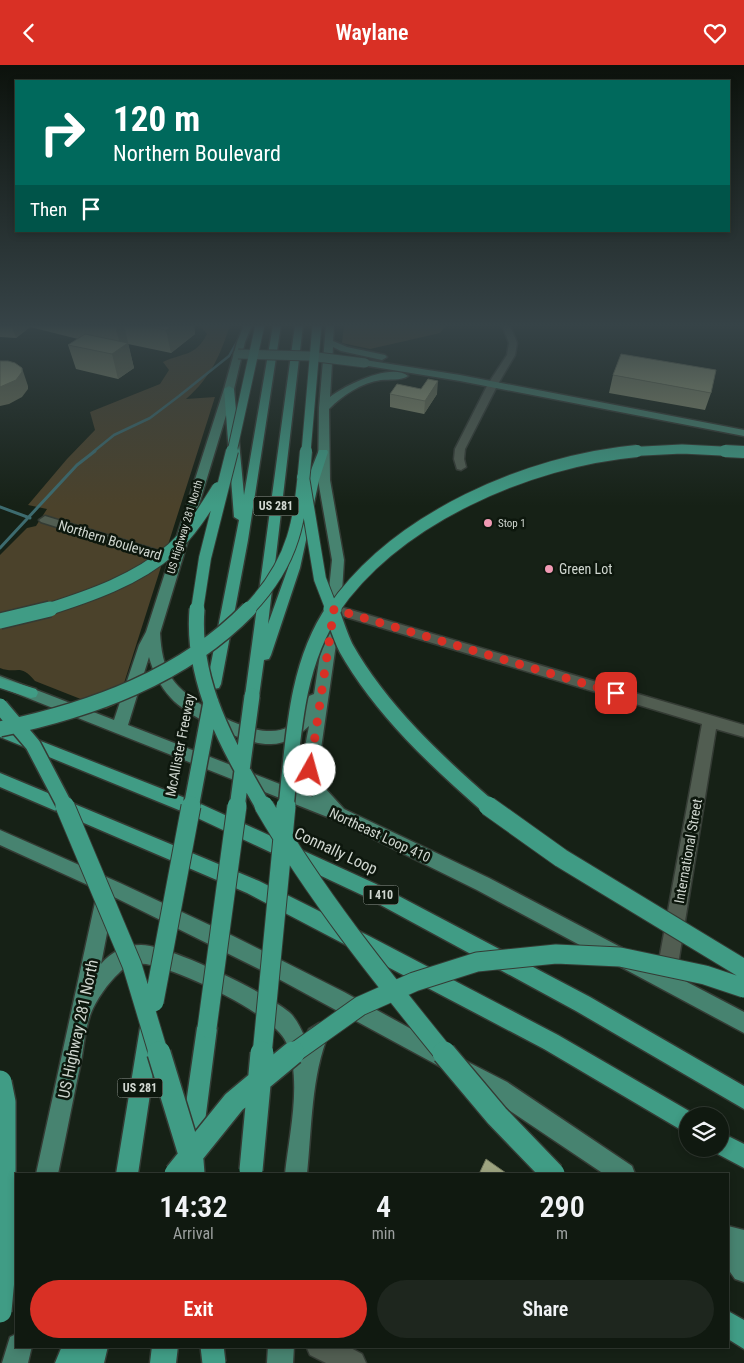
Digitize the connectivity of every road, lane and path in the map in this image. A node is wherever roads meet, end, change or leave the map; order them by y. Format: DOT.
graph roads {
  1 [pos="230,386"];
  2 [pos="246,386"];
  3 [pos="267,386"];
  4 [pos="291,386"];
  5 [pos="311,386"];
  6 [pos="326,386"];
  7 [pos="354,386"];
  8 [pos="485,386"];
  9 [pos="492,387"];
  10 [pos="229,389"];
  11 [pos="324,408"];
  12 [pos="651,418"];
  13 [pos="744,433"];
  14 [pos="744,440"];
  15 [pos="323,452"];
  16 [pos="744,452"];
  17 [pos="461,467"];
  18 [pos="226,474"];
  19 [pos="303,477"];
  20 [pos="45,520"];
  21 [pos="242,539"];
  22 [pos="175,560"];
  23 [pos="334,609"];
  24 [pos="0,621"];
  25 [pos="153,632"];
  26 [pos="323,678"];
  27 [pos="0,682"];
  28 [pos="253,692"];
  29 [pos="31,693"];
  30 [pos="0,706"];
  31 [pos="710,721"];
  32 [pos="119,728"];
  33 [pos="0,730"];
  34 [pos="744,731"];
  35 [pos="0,780"];
  36 [pos="341,815"];
  37 [pos="0,837"];
  38 [pos="108,884"];
  39 [pos="744,969"];
  40 [pos="665,981"];
  41 [pos="744,988"];
  42 [pos="82,1009"];
  43 [pos="362,1011"];
  44 [pos="743,1022"];
  45 [pos="306,1077"];
  46 [pos="0,1082"];
  47 [pos="744,1098"];
  48 [pos="679,1118"];
  49 [pos="729,1148"];
  50 [pos="744,1157"];
  51 [pos="0,1170"];
  52 [pos="250,1172"];
  53 [pos="48,1173"];
  54 [pos="127,1173"];
  55 [pos="177,1173"];
  56 [pos="187,1173"];
  57 [pos="193,1173"];
  58 [pos="296,1173"];
  59 [pos="552,1173"];
  60 [pos="623,1173"];
  61 [pos="15,1178"];
  62 [pos="729,1238"];
  63 [pos="744,1242"];
  64 [pos="729,1245"];
  65 [pos="729,1251"];
  66 [pos="744,1255"];
  67 [pos="744,1271"];
  68 [pos="0,1311"];
  69 [pos="729,1325"];
  70 [pos="744,1336"];
  71 [pos="18,1348"];
  72 [pos="74,1348"];
  73 [pos="96,1348"];
  74 [pos="97,1348"];
  75 [pos="165,1348"];
  76 [pos="212,1348"];
  77 [pos="217,1348"];
  78 [pos="281,1348"];
  79 [pos="323,1348"];
  80 [pos="15,1363"];
  81 [pos="68,1363"];
  82 [pos="91,1363"];
  83 [pos="96,1363"];
  84 [pos="163,1363"];
  85 [pos="214,1363"];
  86 [pos="280,1363"];
  87 [pos="353,1363"];
  1 -- 10 [label="main road, US Highway 281 North"];
  2 -- 18 [label="highway, bridge"];
  3 -- 21 [label="highway, McAllister Freeway / US 281"];
  4 -- 28 [label="highway, US 281"];
  5 -- 19 [label="highway, bridge"];
  6 -- 11 [label="main road"];
  7 -- 11 [label="main road"];
  8 -- 9 [label="main road"];
  9 -- 12 [label="main road"];
  9 -- 17 [label="street"];
  10 -- 21 [label="highway"];
  10 -- 22 [label="main road, US Highway 281 North"];
  11 -- 15 [label="main road"];
  12 -- 13 [label="main road"];
  12 -- 14 [label="main road"];
  15 -- 23 [label="main road"];
  15 -- 28 [label="highway"];
  16 -- 52 [label="highway, bridge"];
  18 -- 24 [label="highway, bridge"];
  18 -- 59 [label="highway, bridge"];
  19 -- 33 [label="highway, bridge"];
  19 -- 39 [label="highway, bridge"];
  20 -- 22 [label="street, Northern Boulevard"];
  21 -- 54 [label="highway, McAllister Freeway / US 281, bridge"];
  22 -- 25 [label="main road, US Highway 281 North"];
  23 -- 26 [label="main road"];
  23 -- 31 [label="street"];
  25 -- 26 [label="main road"];
  25 -- 32 [label="main road, US Highway 281 North"];
  26 -- 36 [label="main road"];
  27 -- 29 [label="highway"];
  28 -- 56 [label="highway, US 281, bridge"];
  29 -- 32 [label="main road, Northeast Loop 410"];
  30 -- 57 [label="highway, bridge"];
  31 -- 34 [label="street"];
  31 -- 40 [label="street, International Street"];
  32 -- 36 [label="main road, Northeast Loop 410"];
  33 -- 47 [label="highway, Connally Loop / I 410"];
  35 -- 48 [label="highway"];
  36 -- 40 [label="main road, Northeast Loop 410"];
  37 -- 38 [label="main road"];
  38 -- 42 [label="main road, US Highway 281 North"];
  38 -- 43 [label="main road"];
  40 -- 44 [label="main road, Northeast Loop 410"];
  41 -- 55 [label="highway, bridge"];
  42 -- 45 [label="main road"];
  42 -- 53 [label="main road, US Highway 281 North"];
  43 -- 45 [label="main road"];
  43 -- 60 [label="main road"];
  45 -- 58 [label="main road"];
  46 -- 68 [label="highway, bridge"];
  49 -- 50 [label="highway"];
  51 -- 61 [label="street"];
  62 -- 63 [label="main road"];
  64 -- 66 [label="main road"];
  65 -- 67 [label="main road"];
  69 -- 70 [label="highway"];
  71 -- 80 [label="main road"];
  72 -- 81 [label="highway"];
  73 -- 82 [label="highway"];
  74 -- 83 [label="highway"];
  75 -- 84 [label="highway"];
  76 -- 85 [label="highway, bridge"];
  77 -- 85 [label="highway"];
  78 -- 86 [label="main road"];
  79 -- 87 [label="street"];
}
